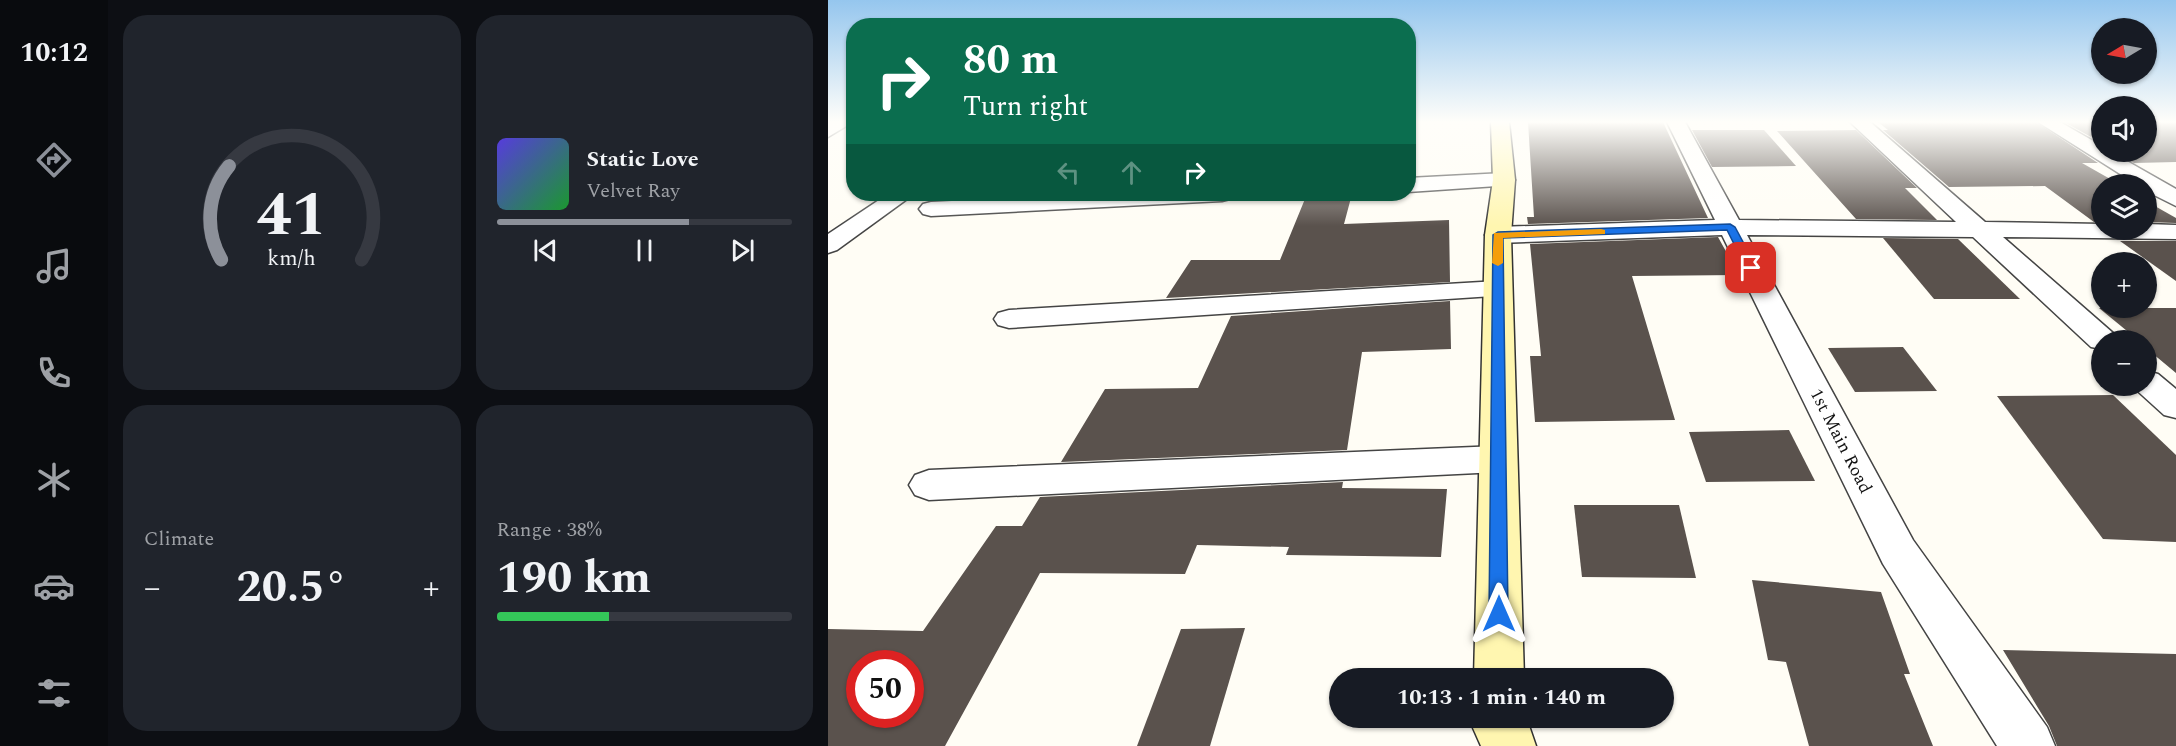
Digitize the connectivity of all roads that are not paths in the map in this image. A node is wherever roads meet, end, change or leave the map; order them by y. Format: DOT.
graph roads {
  1 [pos="1502,157"];
  2 [pos="1694,157"];
  3 [pos="1898,157"];
  4 [pos="2105,157"];
  5 [pos="1504,180"];
  6 [pos="1416,184"];
  7 [pos="2176,199"];
  8 [pos="893,201"];
  9 [pos="1076,201"];
  10 [pos="931,208"];
  11 [pos="1730,227"];
  12 [pos="1981,232"];
  13 [pos="2176,232"];
  14 [pos="1498,235"];
  15 [pos="828,245"];
  16 [pos="1497,289"];
  17 [pos="1009,319"];
  18 [pos="2091,330"];
  19 [pos="2157,391"];
  20 [pos="2176,407"];
  21 [pos="1498,459"];
  22 [pos="929,485"];
  23 [pos="1499,668"];
  24 [pos="1500,728"];
  25 [pos="1509,746"];
  26 [pos="2028,746"];
  1 -- 5 [label="main road"];
  2 -- 11 [label="street, 1st Main Road"];
  3 -- 12 [label="street"];
  4 -- 7 [label="street"];
  5 -- 6 [label="street"];
  5 -- 14 [label="main road"];
  8 -- 15 [label="street"];
  9 -- 10 [label="street"];
  11 -- 12 [label="street"];
  11 -- 14 [label="street"];
  11 -- 26 [label="street, 1st Main Road"];
  12 -- 13 [label="street"];
  12 -- 18 [label="street"];
  14 -- 16 [label="main road"];
  16 -- 17 [label="street"];
  16 -- 21 [label="main road"];
  19 -- 20 [label="street"];
  21 -- 22 [label="street"];
  21 -- 23 [label="main road"];
  24 -- 25 [label="main road"];
}
